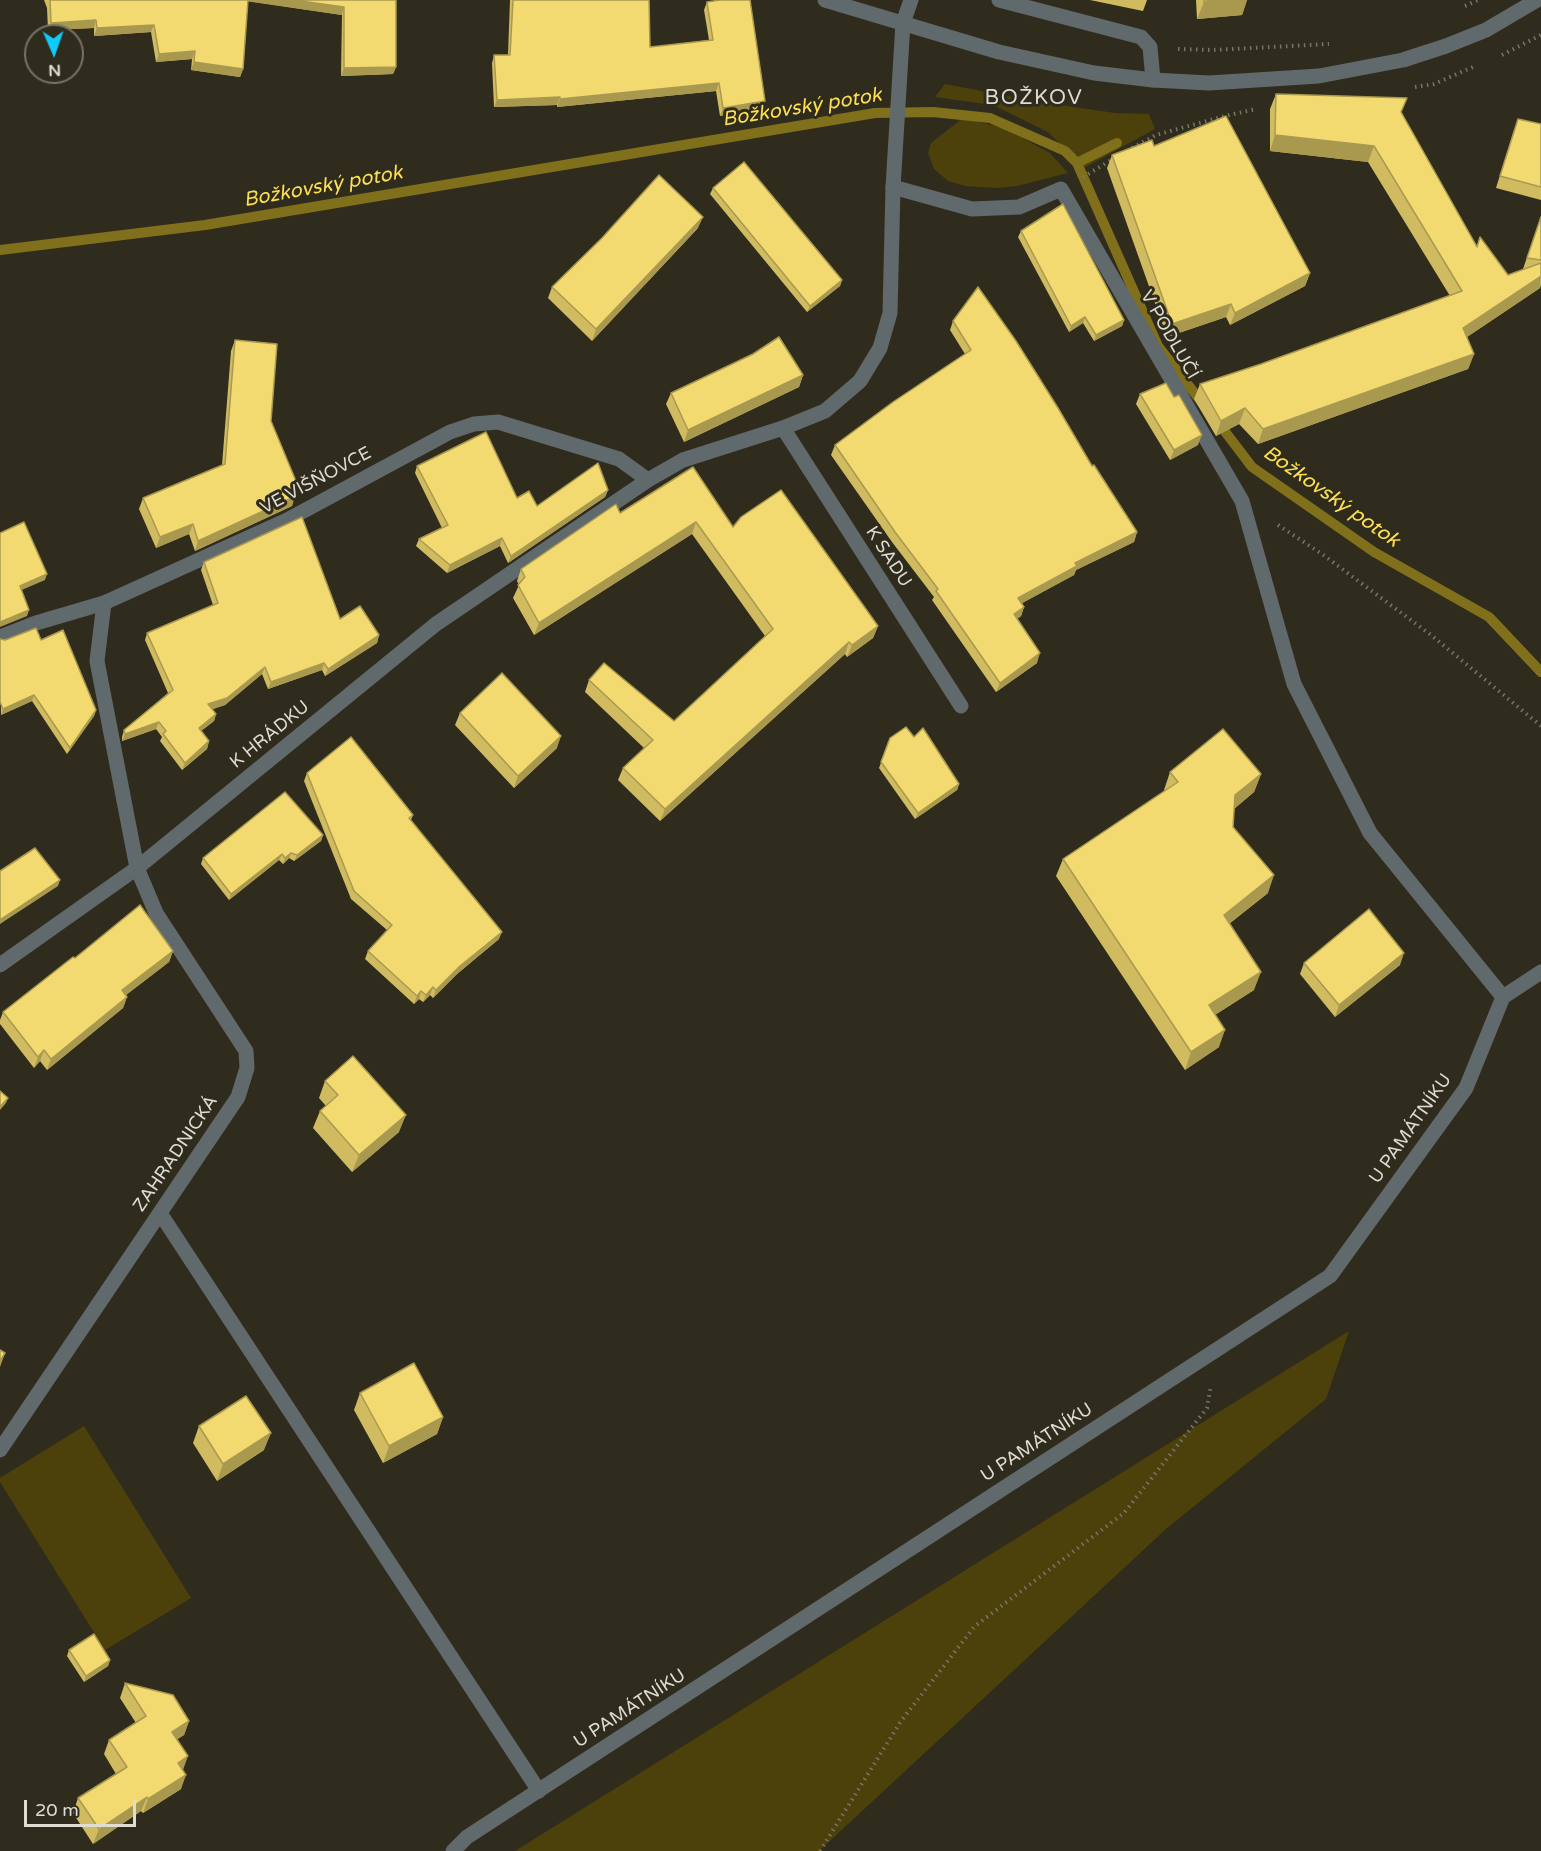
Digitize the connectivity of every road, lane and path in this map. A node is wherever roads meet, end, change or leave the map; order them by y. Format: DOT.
graph roads {
  1 [pos="825,0"];
  2 [pos="911,0"];
  3 [pos="999,0"];
  4 [pos="1478,0"];
  5 [pos="1537,0"];
  6 [pos="1460,9"];
  7 [pos="903,23"];
  8 [pos="1338,44"];
  9 [pos="1150,47"];
  10 [pos="1153,80"];
  11 [pos="893,187"];
  12 [pos="783,428"];
  13 [pos="648,480"];
  14 [pos="1242,501"];
  15 [pos="104,603"];
  16 [pos="0,637"];
  17 [pos="962,706"];
  18 [pos="1541,726"];
  19 [pos="137,867"];
  20 [pos="0,964"];
  21 [pos="1541,972"];
  22 [pos="1503,997"];
  23 [pos="160,1213"];
  24 [pos="1218,1348"];
  25 [pos="0,1450"];
  26 [pos="538,1791"];
  27 [pos="453,1851"];
  28 [pos="820,1851"];
  1 -- 7 [label="street"];
  2 -- 7 [label="street, K HRÁDKU"];
  3 -- 9 [label="street"];
  4 -- 6 [label="path"];
  5 -- 10 [label="street"];
  7 -- 10 [label="street"];
  7 -- 11 [label="street, K HRÁDKU"];
  8 -- 9 [label="path"];
  9 -- 10 [label="street"];
  11 -- 12 [label="street, K HRÁDKU"];
  11 -- 14 [label="street, V PODLUČÍ"];
  12 -- 13 [label="street, K HRÁDKU"];
  12 -- 17 [label="street, K SADU"];
  13 -- 15 [label="street, VE VIŠŇOVCE"];
  13 -- 19 [label="street, K HRÁDKU"];
  14 -- 18 [label="path"];
  14 -- 22 [label="street, V PODLUČÍ"];
  15 -- 16 [label="street, VE VIŠŇOVCE"];
  15 -- 19 [label="street"];
  19 -- 20 [label="street, K HRÁDKU"];
  19 -- 23 [label="street, ZAHRADNICKÁ"];
  21 -- 22 [label="street"];
  22 -- 24 [label="street, U PAMÁTNÍKU"];
  23 -- 25 [label="street, ZAHRADNICKÁ"];
  23 -- 26 [label="street"];
  24 -- 26 [label="street, U PAMÁTNÍKU"];
  24 -- 28 [label="path"];
  26 -- 27 [label="street, U PAMÁTNÍKU"];
}
